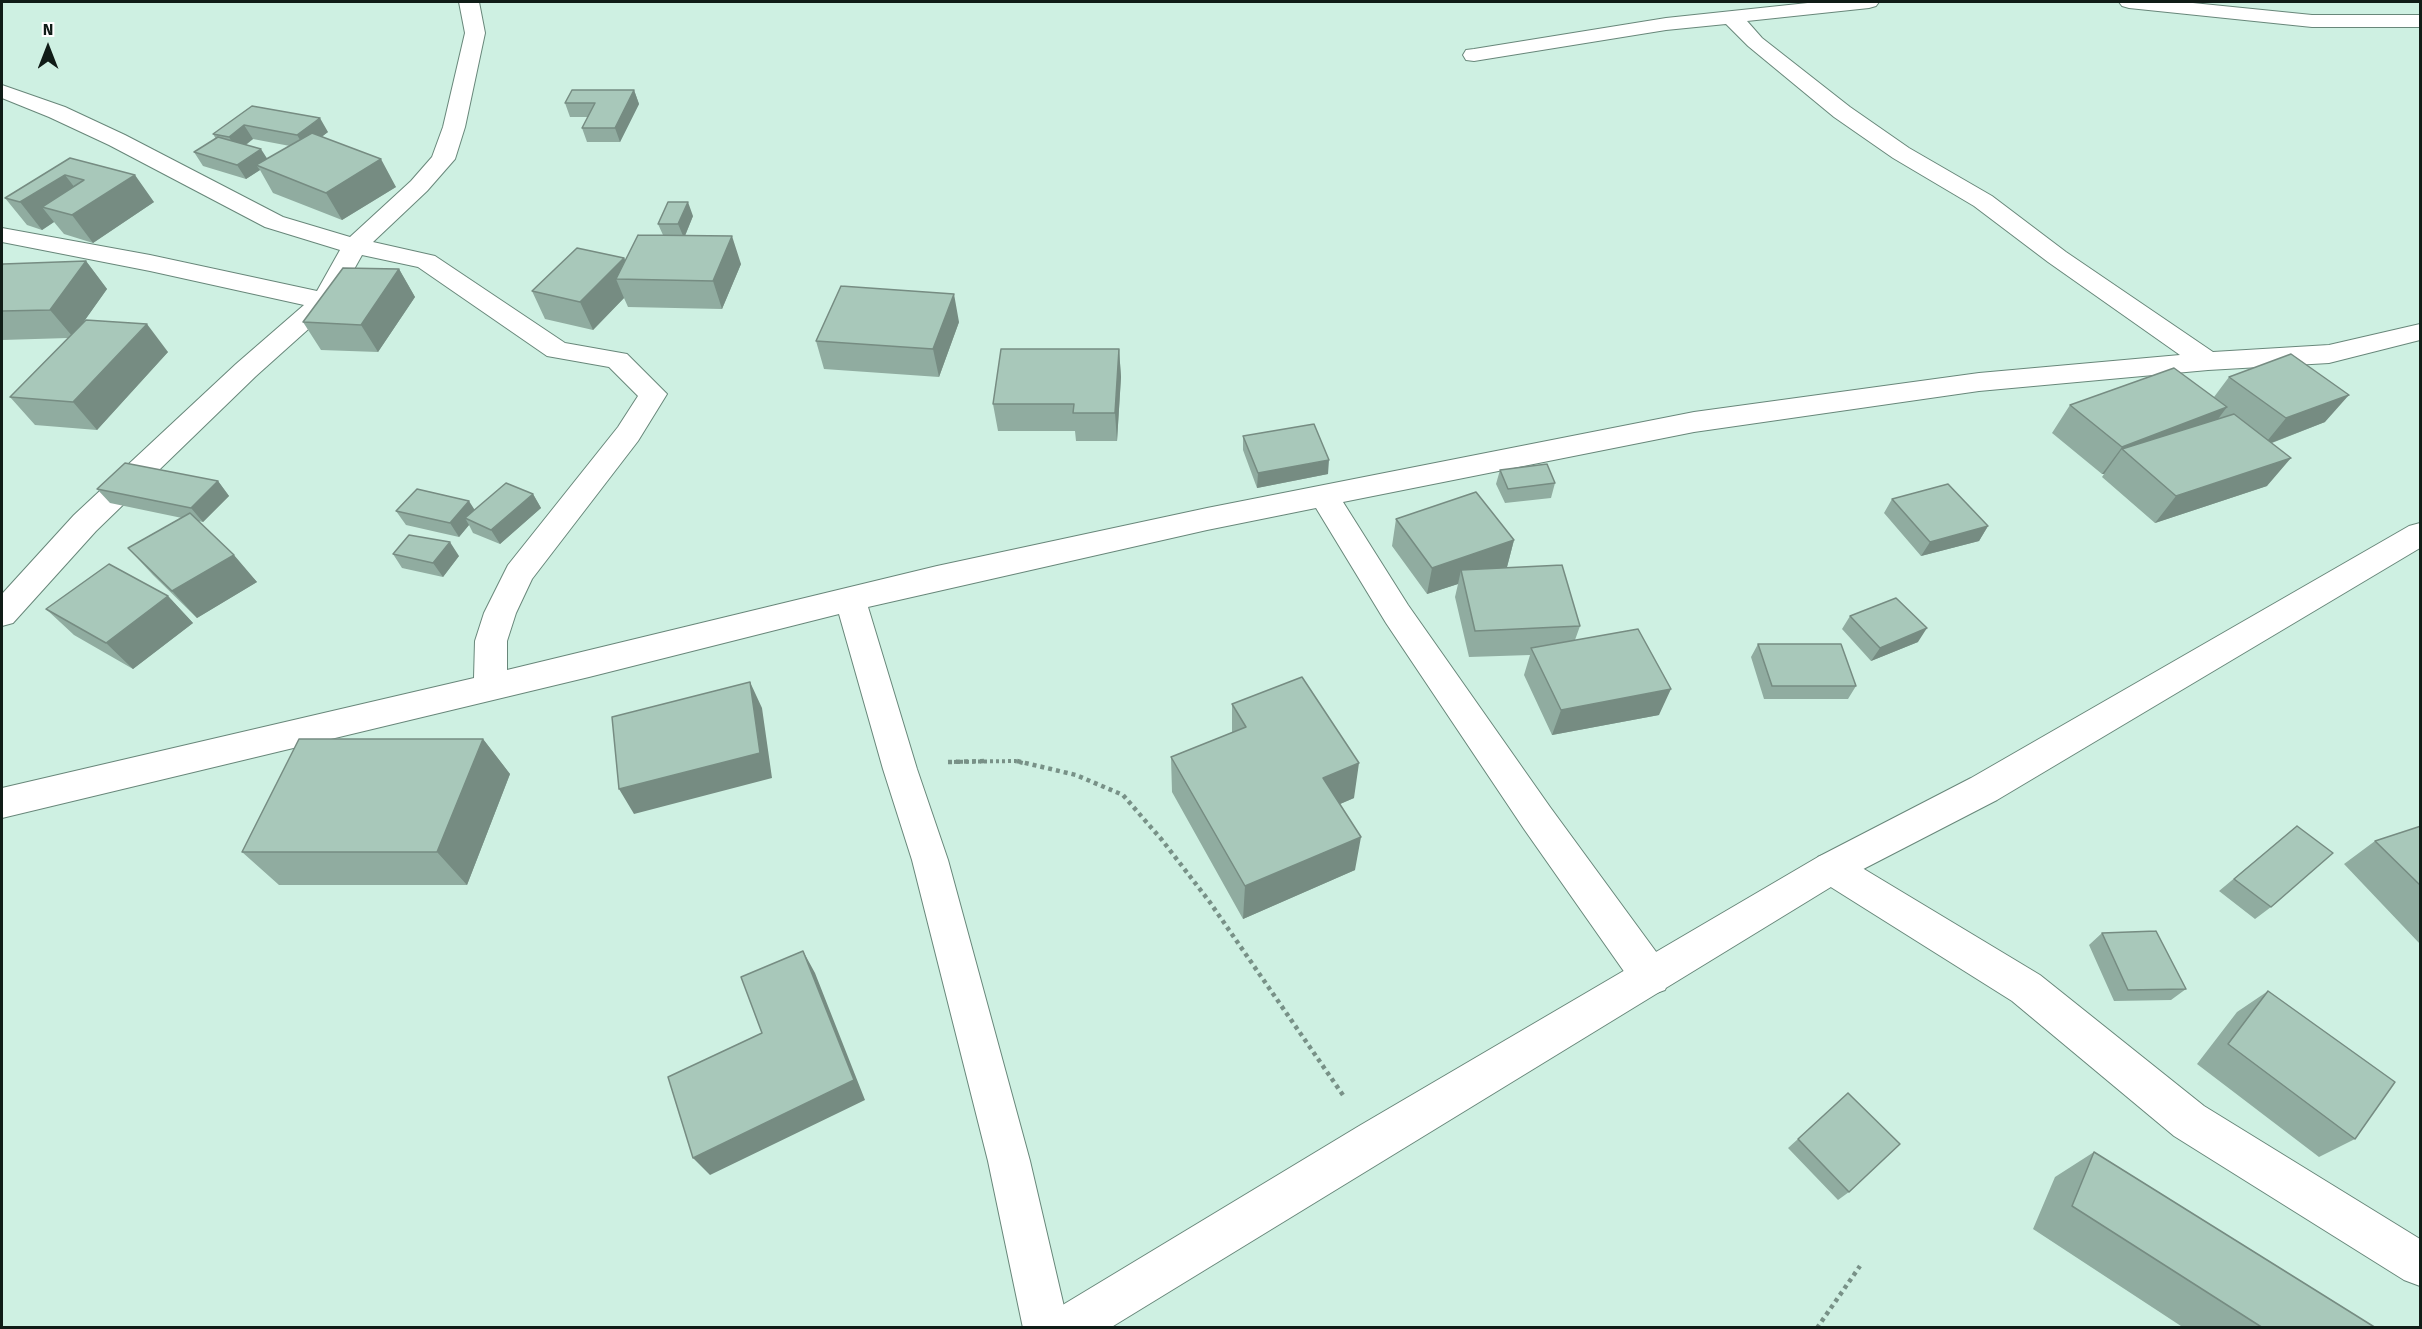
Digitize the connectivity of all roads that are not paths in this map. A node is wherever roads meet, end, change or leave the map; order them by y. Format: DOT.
graph roads {
  1 [pos="469,2"];
  2 [pos="1869,2"];
  3 [pos="2128,2"];
  4 [pos="2343,2"];
  5 [pos="1731,17"];
  6 [pos="2420,21"];
  7 [pos="1474,55"];
  8 [pos="2,91"];
  9 [pos="2,235"];
  10 [pos="355,246"];
  11 [pos="324,301"];
  12 [pos="2421,332"];
  13 [pos="2208,361"];
  14 [pos="1324,496"];
  15 [pos="2421,534"];
  16 [pos="850,599"];
  17 [pos="2,614"];
  18 [pos="490,686"];
  19 [pos="2,803"];
  20 [pos="1831,868"];
  21 [pos="1650,977"];
  22 [pos="2421,1264"];
  23 [pos="1046,1328"];
  24 [pos="1067,1328"];
  1 -- 10 [label="street"];
  2 -- 5 [label="street"];
  3 -- 6 [label="street"];
  4 -- 6 [label="street"];
  5 -- 7 [label="street"];
  5 -- 13 [label="street"];
  8 -- 10 [label="street"];
  9 -- 11 [label="street"];
  10 -- 11 [label="street"];
  10 -- 18 [label="street"];
  11 -- 17 [label="street"];
  12 -- 13 [label="street"];
  13 -- 14 [label="street"];
  14 -- 16 [label="street"];
  14 -- 21 [label="street"];
  15 -- 20 [label="street"];
  16 -- 18 [label="street"];
  16 -- 23 [label="street"];
  18 -- 19 [label="street"];
  20 -- 21 [label="street"];
  20 -- 22 [label="street"];
  21 -- 24 [label="street"];
}
